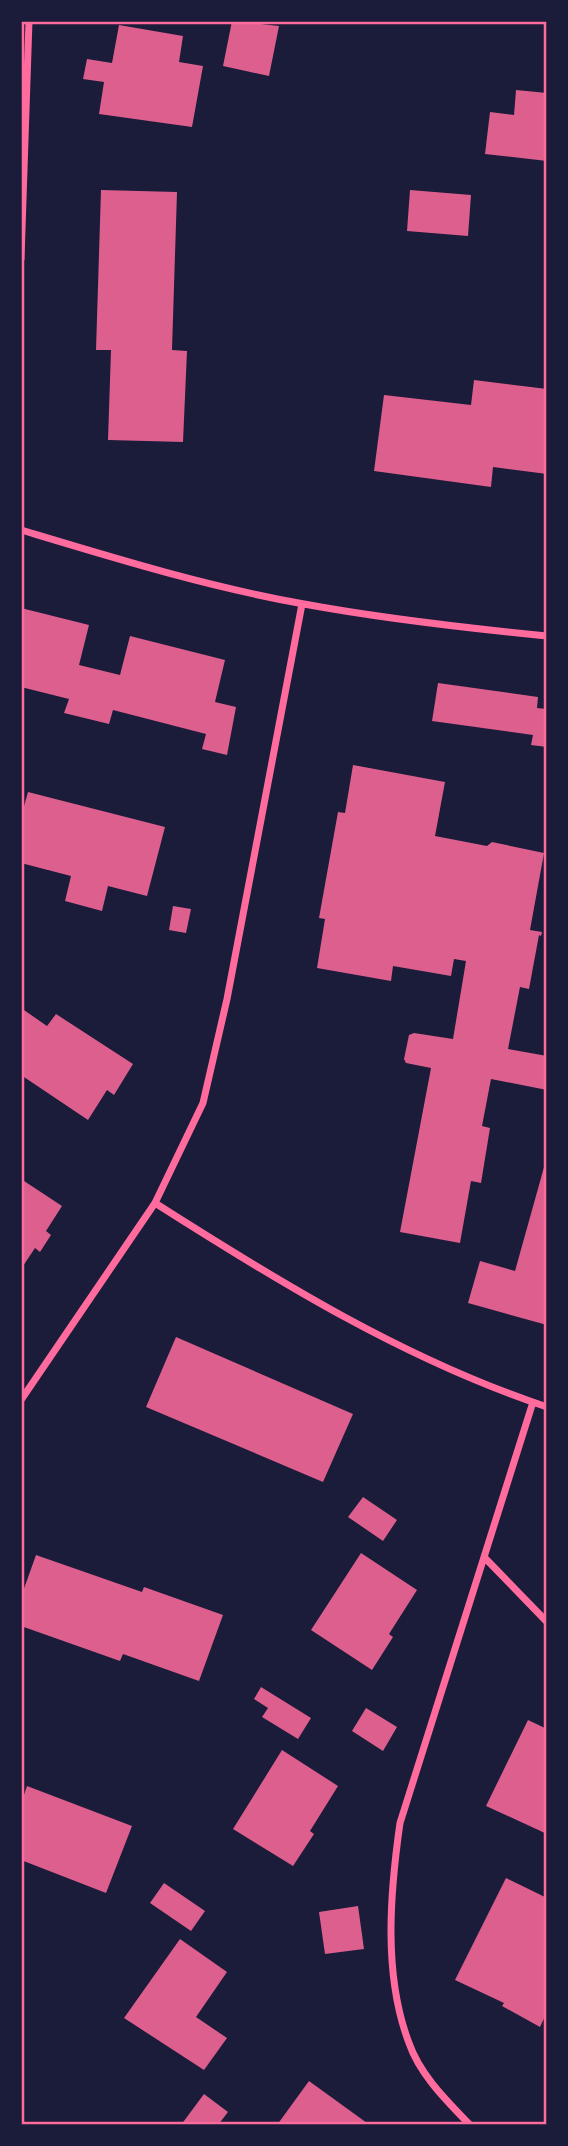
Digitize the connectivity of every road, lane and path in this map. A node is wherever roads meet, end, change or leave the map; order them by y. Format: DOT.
graph roads {
  1 [pos="29,21"];
  2 [pos="21,259"];
  3 [pos="21,530"];
  4 [pos="302,604"];
  5 [pos="547,636"];
  6 [pos="155,1203"];
  7 [pos="21,1400"];
  8 [pos="533,1402"];
  9 [pos="547,1407"];
  10 [pos="485,1558"];
  11 [pos="547,1622"];
  12 [pos="470,2125"];
  1 -- 2 [label="street"];
  3 -- 4 [label="street"];
  4 -- 5 [label="street"];
  4 -- 6 [label="street"];
  6 -- 7 [label="street"];
  6 -- 8 [label="street"];
  8 -- 9 [label="street"];
  8 -- 10 [label="street"];
  10 -- 11 [label="street"];
  10 -- 12 [label="street"];
}
